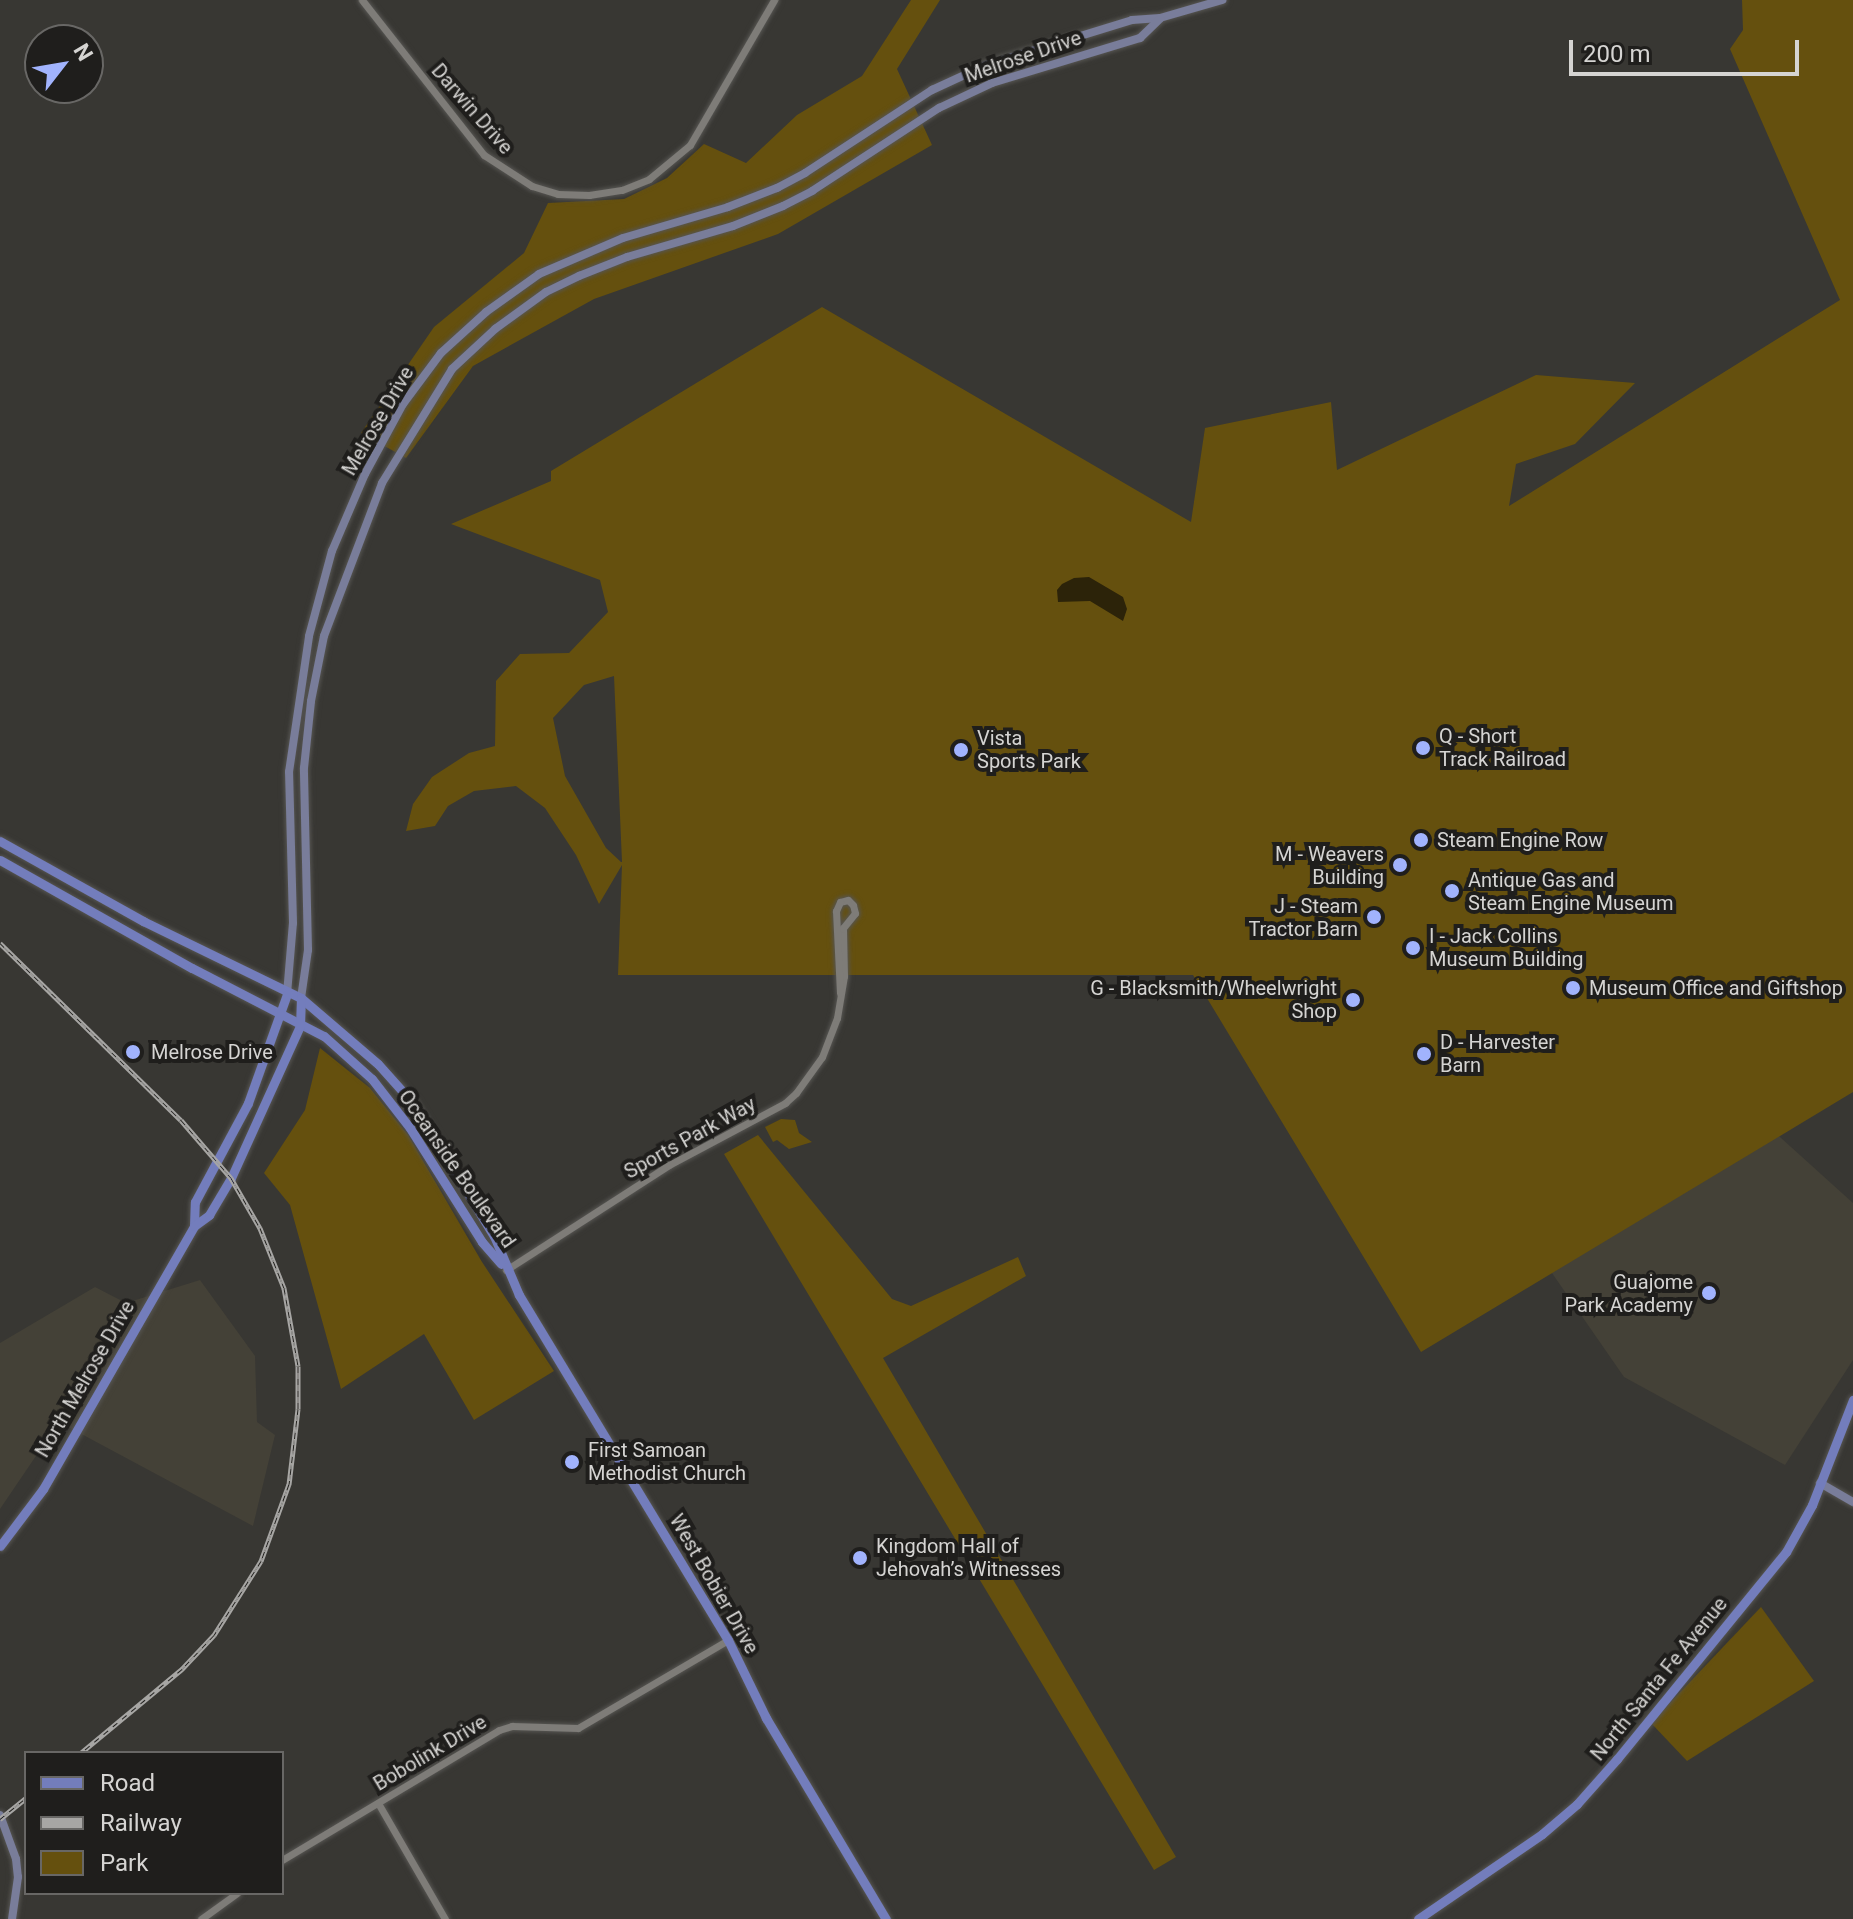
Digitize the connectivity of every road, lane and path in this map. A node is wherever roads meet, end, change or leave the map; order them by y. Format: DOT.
graph roads {
  1 [pos="362,0"];
  2 [pos="774,0"];
  3 [pos="1222,0"];
  4 [pos="1160,18"];
  5 [pos="0,841"];
  6 [pos="0,860"];
  7 [pos="69,899"];
  8 [pos="143,921"];
  9 [pos="840,993"];
  10 [pos="287,994"];
  11 [pos="301,998"];
  12 [pos="282,1016"];
  13 [pos="300,1026"];
  14 [pos="194,1226"];
  15 [pos="506,1270"];
  16 [pos="1853,1400"];
  17 [pos="1820,1483"];
  18 [pos="1853,1502"];
  19 [pos="0,1546"];
  20 [pos="728,1640"];
  21 [pos="378,1803"];
  22 [pos="0,1815"];
  23 [pos="284,1859"];
  24 [pos="234,1895"];
  25 [pos="12,1919"];
  26 [pos="201,1919"];
  27 [pos="445,1919"];
  28 [pos="886,1919"];
  29 [pos="1418,1919"];
  1 -- 2 [label="street, Darwin Drive"];
  3 -- 4 [label="main road, Melrose Drive"];
  4 -- 10 [label="main road, Melrose Drive"];
  4 -- 11 [label="main road, Melrose Drive"];
  5 -- 8 [label="main road, Oceanside Boulevard"];
  6 -- 7 [label="main road, Oceanside Boulevard"];
  7 -- 8 [label="main road"];
  7 -- 12 [label="main road, Oceanside Boulevard"];
  8 -- 10 [label="main road, Oceanside Boulevard"];
  9 -- 9 [label="street, Sports Park Way"];
  9 -- 15 [label="street, Sports Park Way"];
  10 -- 11 [label="main road, Oceanside Boulevard"];
  10 -- 12 [label="main road, Melrose Drive"];
  11 -- 13 [label="main road, Melrose Drive"];
  11 -- 15 [label="main road, Oceanside Boulevard"];
  12 -- 13 [label="main road, Oceanside Boulevard"];
  12 -- 14 [label="main road, North Melrose Drive"];
  13 -- 14 [label="main road, North Melrose Drive"];
  13 -- 15 [label="main road, Oceanside Boulevard"];
  14 -- 19 [label="main road, North Melrose Drive"];
  15 -- 20 [label="main road, West Bobier Drive"];
  16 -- 17 [label="main road, North Santa Fe Avenue"];
  17 -- 18 [label="main road"];
  17 -- 29 [label="main road, North Santa Fe Avenue"];
  20 -- 21 [label="street, Bobolink Drive"];
  20 -- 28 [label="main road, West Bobier Drive"];
  21 -- 23 [label="street, Bobolink Drive"];
  21 -- 27 [label="street"];
  22 -- 25 [label="main road"];
  24 -- 26 [label="street"];
}
